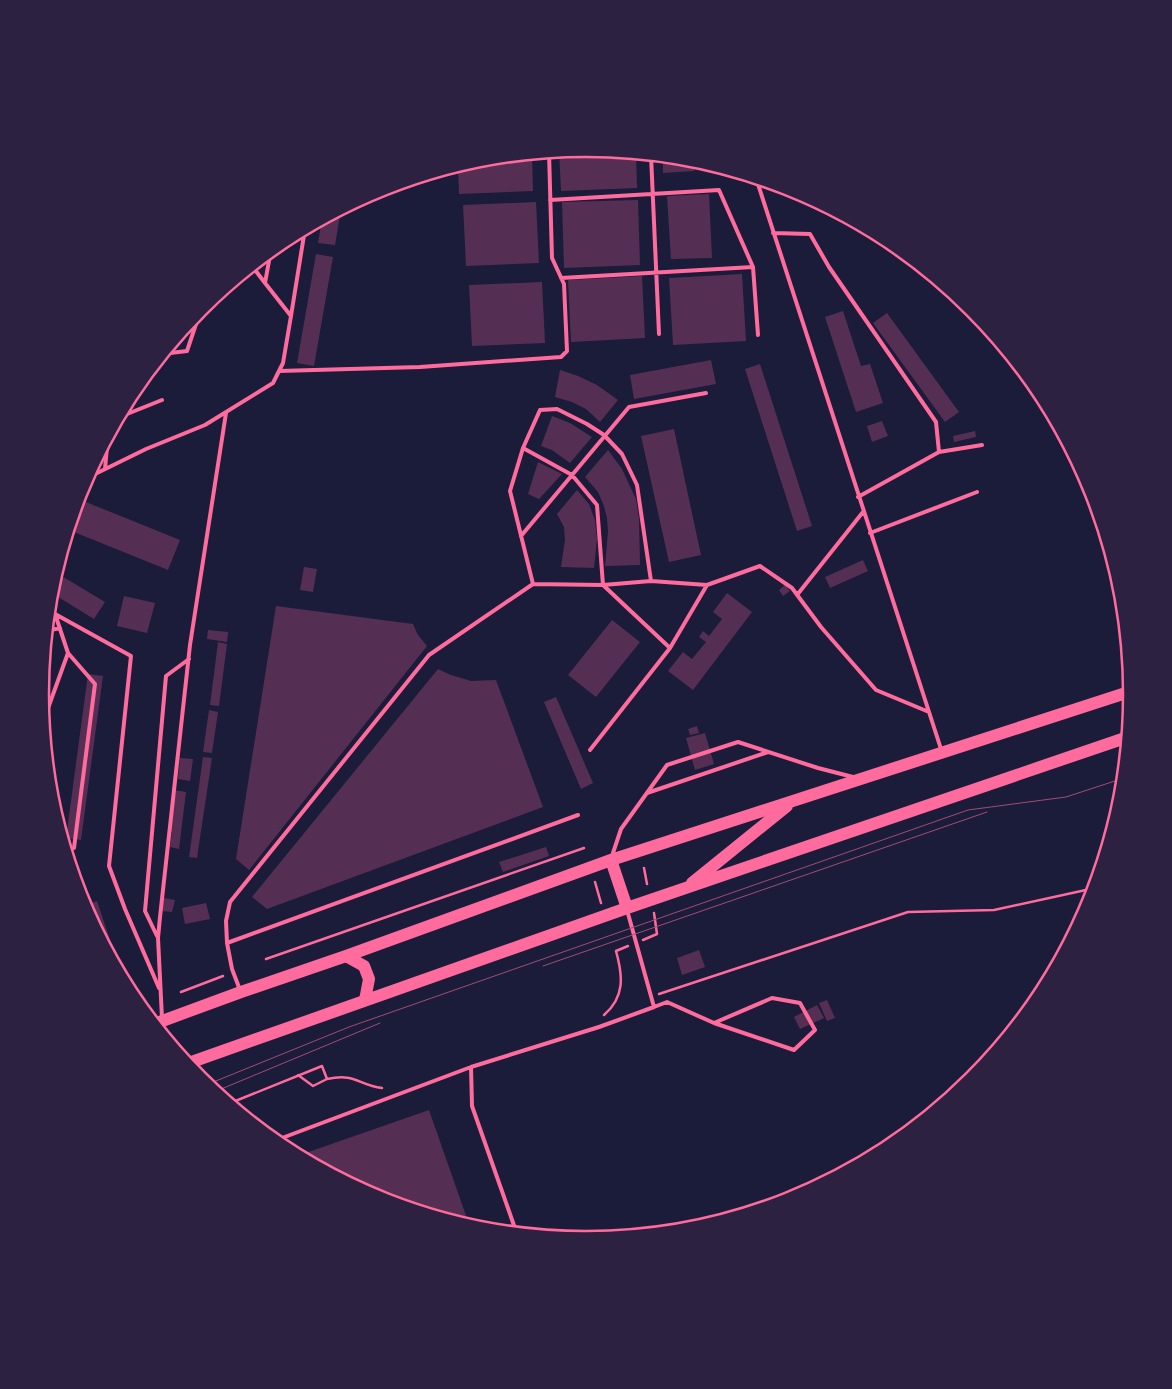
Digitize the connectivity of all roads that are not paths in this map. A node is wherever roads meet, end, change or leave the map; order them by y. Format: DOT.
graph roads {
  1 [pos="549,158"];
  2 [pos="651,161"];
  3 [pos="758,186"];
  4 [pos="654,194"];
  5 [pos="550,200"];
  6 [pos="773,233"];
  7 [pos="304,238"];
  8 [pos="269,261"];
  9 [pos="752,267"];
  10 [pos="256,271"];
  11 [pos="656,272"];
  12 [pos="561,278"];
  13 [pos="265,283"];
  14 [pos="291,316"];
  15 [pos="195,326"];
  16 [pos="659,334"];
  17 [pos="758,335"];
  18 [pos="172,353"];
  19 [pos="278,371"];
  20 [pos="706,393"];
  21 [pos="162,400"];
  22 [pos="226,412"];
  23 [pos="128,414"];
  24 [pos="604,435"];
  25 [pos="982,445"];
  26 [pos="523,448"];
  27 [pos="938,452"];
  28 [pos="106,453"];
  29 [pos="105,469"];
  30 [pos="97,473"];
  31 [pos="572,475"];
  32 [pos="977,492"];
  33 [pos="858,497"];
  34 [pos="864,512"];
  35 [pos="870,533"];
  36 [pos="521,536"];
  37 [pos="651,581"];
  38 [pos="533,584"];
  39 [pos="603,585"];
  40 [pos="707,585"];
  41 [pos="797,595"];
  42 [pos="56,614"];
  43 [pos="60,628"];
  44 [pos="53,629"];
  45 [pos="670,648"];
  46 [pos="68,652"];
  47 [pos="189,659"];
  48 [pos="1123,694"];
  49 [pos="49,704"];
  50 [pos="929,712"];
  51 [pos="1121,740"];
  52 [pos="590,750"];
  53 [pos="768,752"];
  54 [pos="941,752"];
  55 [pos="860,778"];
  56 [pos="647,793"];
  57 [pos="793,800"];
  58 [pos="578,815"];
  59 [pos="71,849"];
  60 [pos="611,860"];
  61 [pos="684,889"];
  62 [pos="627,908"];
  63 [pos="158,938"];
  64 [pos="226,943"];
  65 [pos="346,956"];
  66 [pos="160,990"];
  67 [pos="240,992"];
  68 [pos="365,1000"];
  69 [pos="654,1007"];
  70 [pos="158,1020"];
  71 [pos="160,1022"];
  72 [pos="714,1023"];
  73 [pos="194,1061"];
  74 [pos="471,1067"];
  75 [pos="283,1138"];
  76 [pos="514,1227"];
  1 -- 5 [label="lane"];
  2 -- 4 [label="lane"];
  3 -- 6 [label="lane"];
  4 -- 5 [label="lane"];
  4 -- 9 [label="lane"];
  4 -- 11 [label="lane"];
  5 -- 12 [label="lane"];
  6 -- 27 [label="lane"];
  6 -- 33 [label="lane"];
  7 -- 14 [label="lane"];
  8 -- 13 [label="lane"];
  9 -- 11 [label="lane"];
  9 -- 17 [label="lane"];
  10 -- 13 [label="lane"];
  11 -- 12 [label="lane"];
  11 -- 16 [label="lane"];
  12 -- 19 [label="lane"];
  13 -- 14 [label="lane"];
  14 -- 19 [label="lane"];
  15 -- 18 [label="lane"];
  19 -- 22 [label="lane"];
  20 -- 24 [label="lane"];
  21 -- 23 [label="lane"];
  22 -- 29 [label="lane"];
  22 -- 47 [label="lane"];
  24 -- 26 [label="lane"];
  24 -- 31 [label="lane"];
  24 -- 37 [label="lane"];
  25 -- 27 [label="lane"];
  26 -- 31 [label="lane"];
  26 -- 36 [label="lane"];
  27 -- 33 [label="lane"];
  28 -- 29 [label="lane"];
  29 -- 30 [label="lane"];
  31 -- 36 [label="lane"];
  31 -- 39 [label="lane"];
  32 -- 35 [label="lane"];
  33 -- 34 [label="lane"];
  34 -- 35 [label="lane"];
  34 -- 41 [label="lane"];
  35 -- 50 [label="lane"];
  36 -- 38 [label="lane"];
  37 -- 39 [label="lane"];
  37 -- 40 [label="lane"];
  38 -- 39 [label="lane"];
  38 -- 64 [label="lane"];
  39 -- 45 [label="lane"];
  40 -- 41 [label="lane"];
  40 -- 45 [label="lane"];
  41 -- 50 [label="lane"];
  42 -- 43 [label="lane"];
  42 -- 66 [label="lane"];
  43 -- 44 [label="lane"];
  43 -- 46 [label="lane"];
  45 -- 52 [label="lane"];
  46 -- 49 [label="lane"];
  46 -- 59 [label="lane"];
  47 -- 63 [label="lane"];
  47 -- 63 [label="lane"];
  48 -- 54 [label="main road"];
  50 -- 54 [label="lane"];
  51 -- 61 [label="main road"];
  53 -- 55 [label="lane"];
  53 -- 56 [label="lane"];
  53 -- 56 [label="lane"];
  54 -- 55 [label="main road"];
  55 -- 57 [label="main road"];
  56 -- 60 [label="lane"];
  57 -- 60 [label="main road"];
  57 -- 61 [label="main road"];
  58 -- 64 [label="lane"];
  60 -- 62 [label="main road"];
  60 -- 65 [label="main road"];
  61 -- 62 [label="main road"];
  62 -- 68 [label="main road"];
  62 -- 69 [label="lane"];
  63 -- 66 [label="lane"];
  64 -- 67 [label="lane"];
  65 -- 67 [label="main road"];
  65 -- 68 [label="main road"];
  66 -- 70 [label="lane"];
  67 -- 71 [label="main road"];
  68 -- 73 [label="main road"];
  69 -- 72 [label="lane"];
  69 -- 74 [label="lane"];
  72 -- 72 [label="lane"];
  74 -- 75 [label="lane"];
  74 -- 76 [label="lane"];
}
